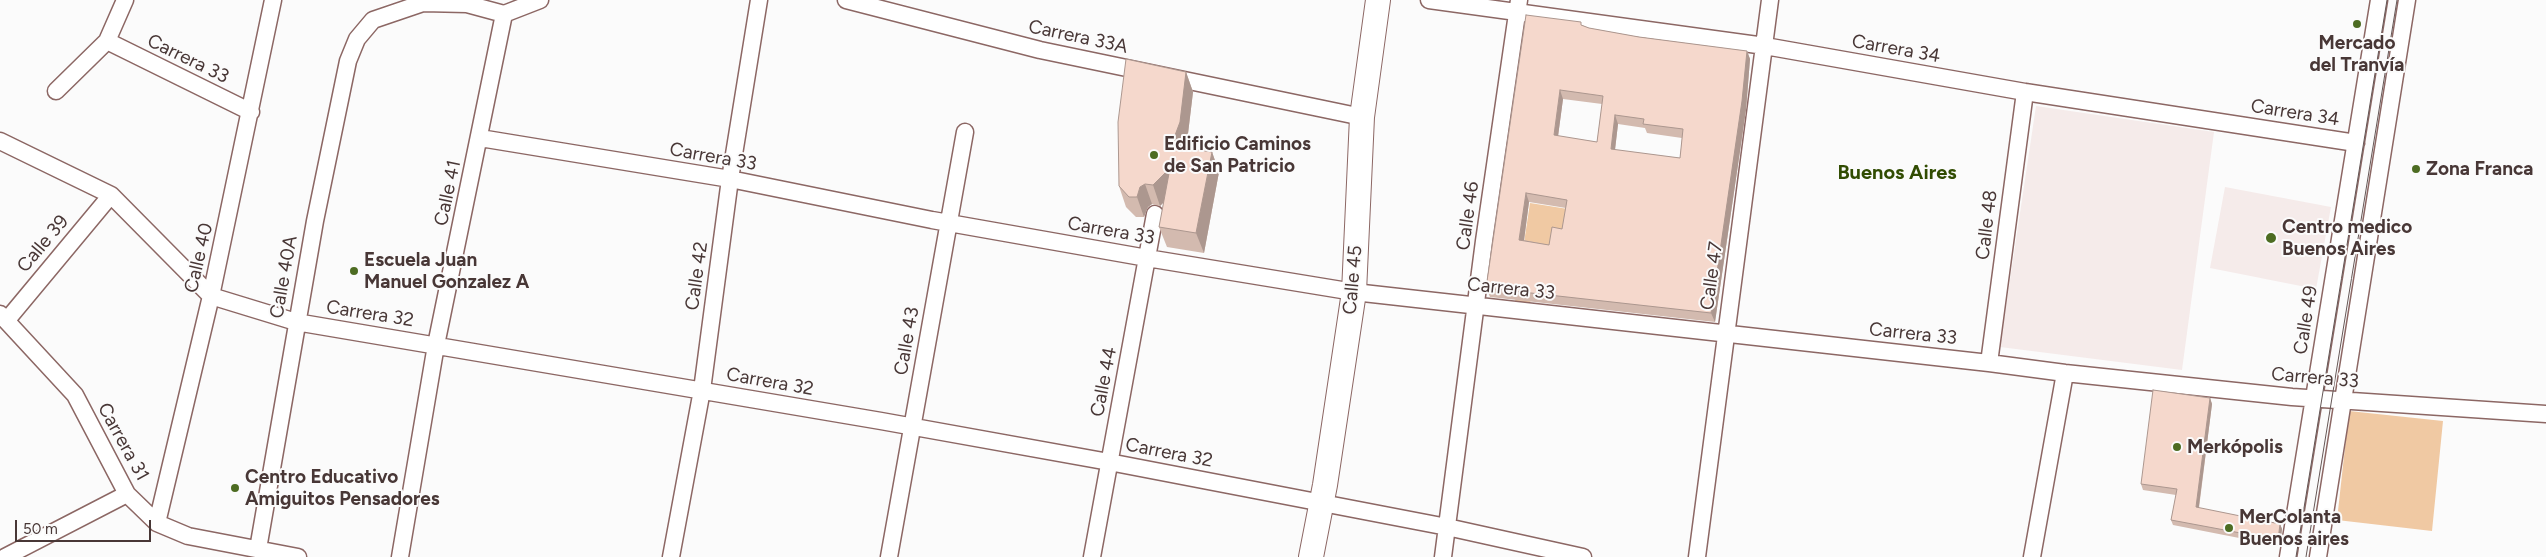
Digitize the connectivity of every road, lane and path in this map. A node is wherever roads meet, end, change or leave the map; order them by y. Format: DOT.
graph roads {
  1 [pos="124,0"];
  2 [pos="273,0"];
  3 [pos="540,0"];
  4 [pos="759,0"];
  5 [pos="846,0"];
  6 [pos="1378,0"];
  7 [pos="1429,0"];
  8 [pos="1770,0"];
  9 [pos="2379,0"];
  10 [pos="2407,0"];
  11 [pos="1518,6"];
  12 [pos="504,14"];
  13 [pos="107,41"];
  14 [pos="1764,46"];
  15 [pos="56,91"];
  16 [pos="2025,92"];
  17 [pos="251,112"];
  18 [pos="1362,117"];
  19 [pos="965,132"];
  20 [pos="480,138"];
  21 [pos="0,142"];
  22 [pos="2356,143"];
  23 [pos="730,179"];
  24 [pos="111,195"];
  25 [pos="1155,214"];
  26 [pos="949,222"];
  27 [pos="1147,258"];
  28 [pos="1354,292"];
  29 [pos="211,296"];
  30 [pos="1477,305"];
  31 [pos="4,317"];
  32 [pos="296,322"];
  33 [pos="1724,334"];
  34 [pos="436,345"];
  35 [pos="1989,363"];
  36 [pos="2065,374"];
  37 [pos="702,390"];
  38 [pos="2314,398"];
  39 [pos="2342,400"];
  40 [pos="2546,414"];
  41 [pos="911,427"];
  42 [pos="1109,462"];
  43 [pos="127,494"];
  44 [pos="1322,503"];
  45 [pos="156,523"];
  46 [pos="1447,527"];
  47 [pos="245,551"];
  48 [pos="5,557"];
  49 [pos="298,557"];
  50 [pos="400,557"];
  51 [pos="671,557"];
  52 [pos="889,557"];
  53 [pos="1092,557"];
  54 [pos="1311,557"];
  55 [pos="1443,557"];
  56 [pos="1583,557"];
  57 [pos="1696,557"];
  58 [pos="2032,557"];
  59 [pos="2288,557"];
  60 [pos="2318,557"];
  1 -- 13 [label="street"];
  2 -- 17 [label="street, Calle 40"];
  3 -- 12 [label="street"];
  4 -- 23 [label="street, Calle 42"];
  5 -- 18 [label="street, Carrera 33A"];
  6 -- 18 [label="main road, Calle 45"];
  7 -- 11 [label="street, Carrera 34"];
  8 -- 14 [label="street, Calle 47"];
  9 -- 22 [label="street, Calle 49"];
  10 -- 39 [label="street"];
  11 -- 14 [label="street, Carrera 34"];
  11 -- 30 [label="street, Calle 46"];
  12 -- 20 [label="street, Calle 41"];
  12 -- 32 [label="street, Calle 40A"];
  13 -- 15 [label="street"];
  13 -- 17 [label="street, Carrera 33"];
  14 -- 16 [label="street, Carrera 34"];
  14 -- 33 [label="street, Calle 47"];
  16 -- 22 [label="street, Carrera 34"];
  16 -- 35 [label="street, Calle 48"];
  17 -- 29 [label="street, Calle 40"];
  18 -- 28 [label="main road, Calle 45"];
  19 -- 26 [label="street, Calle 43"];
  20 -- 23 [label="street, Carrera 33"];
  20 -- 34 [label="street, Calle 41"];
  21 -- 24 [label="street, Carrera 32"];
  22 -- 38 [label="street, Calle 49"];
  23 -- 26 [label="street, Carrera 33"];
  23 -- 37 [label="street, Calle 42"];
  24 -- 29 [label="street, Carrera 32"];
  24 -- 31 [label="street, Calle 39"];
  25 -- 27 [label="street, Calle 44"];
  26 -- 27 [label="street, Carrera 33"];
  26 -- 41 [label="street, Calle 43"];
  27 -- 28 [label="street, Carrera 33"];
  27 -- 42 [label="street, Calle 44"];
  28 -- 30 [label="street, Carrera 33"];
  28 -- 44 [label="main road, Calle 45"];
  29 -- 32 [label="street, Carrera 32"];
  29 -- 45 [label="street, Calle 40"];
  30 -- 33 [label="street, Carrera 33"];
  30 -- 46 [label="street, Calle 46"];
  31 -- 43 [label="street, Carrera 31"];
  32 -- 34 [label="street, Carrera 32"];
  32 -- 47 [label="street, Calle 40A"];
  33 -- 35 [label="street, Carrera 33"];
  33 -- 57 [label="street, Calle 47"];
  34 -- 37 [label="street, Carrera 32"];
  34 -- 50 [label="street, Calle 41"];
  35 -- 36 [label="street, Carrera 33"];
  36 -- 38 [label="street, Carrera 33"];
  36 -- 58 [label="street"];
  37 -- 41 [label="street, Carrera 32"];
  37 -- 51 [label="street, Calle 42"];
  38 -- 39 [label="street, Carrera 33"];
  38 -- 59 [label="street, Calle 49"];
  39 -- 40 [label="street, Carrera 33"];
  39 -- 60 [label="street"];
  41 -- 42 [label="street, Carrera 32"];
  41 -- 52 [label="street, Calle 43"];
  42 -- 44 [label="street, Carrera 32"];
  42 -- 53 [label="street, Calle 44"];
  43 -- 45 [label="street, Carrera 31"];
  43 -- 48 [label="street"];
  44 -- 46 [label="street, Carrera 32"];
  44 -- 54 [label="main road, Calle 45"];
  45 -- 47 [label="street, Carrera 31"];
  46 -- 55 [label="street, Calle 46"];
  46 -- 56 [label="street, Carrera 32"];
  47 -- 49 [label="street, Carrera 31"];
}
